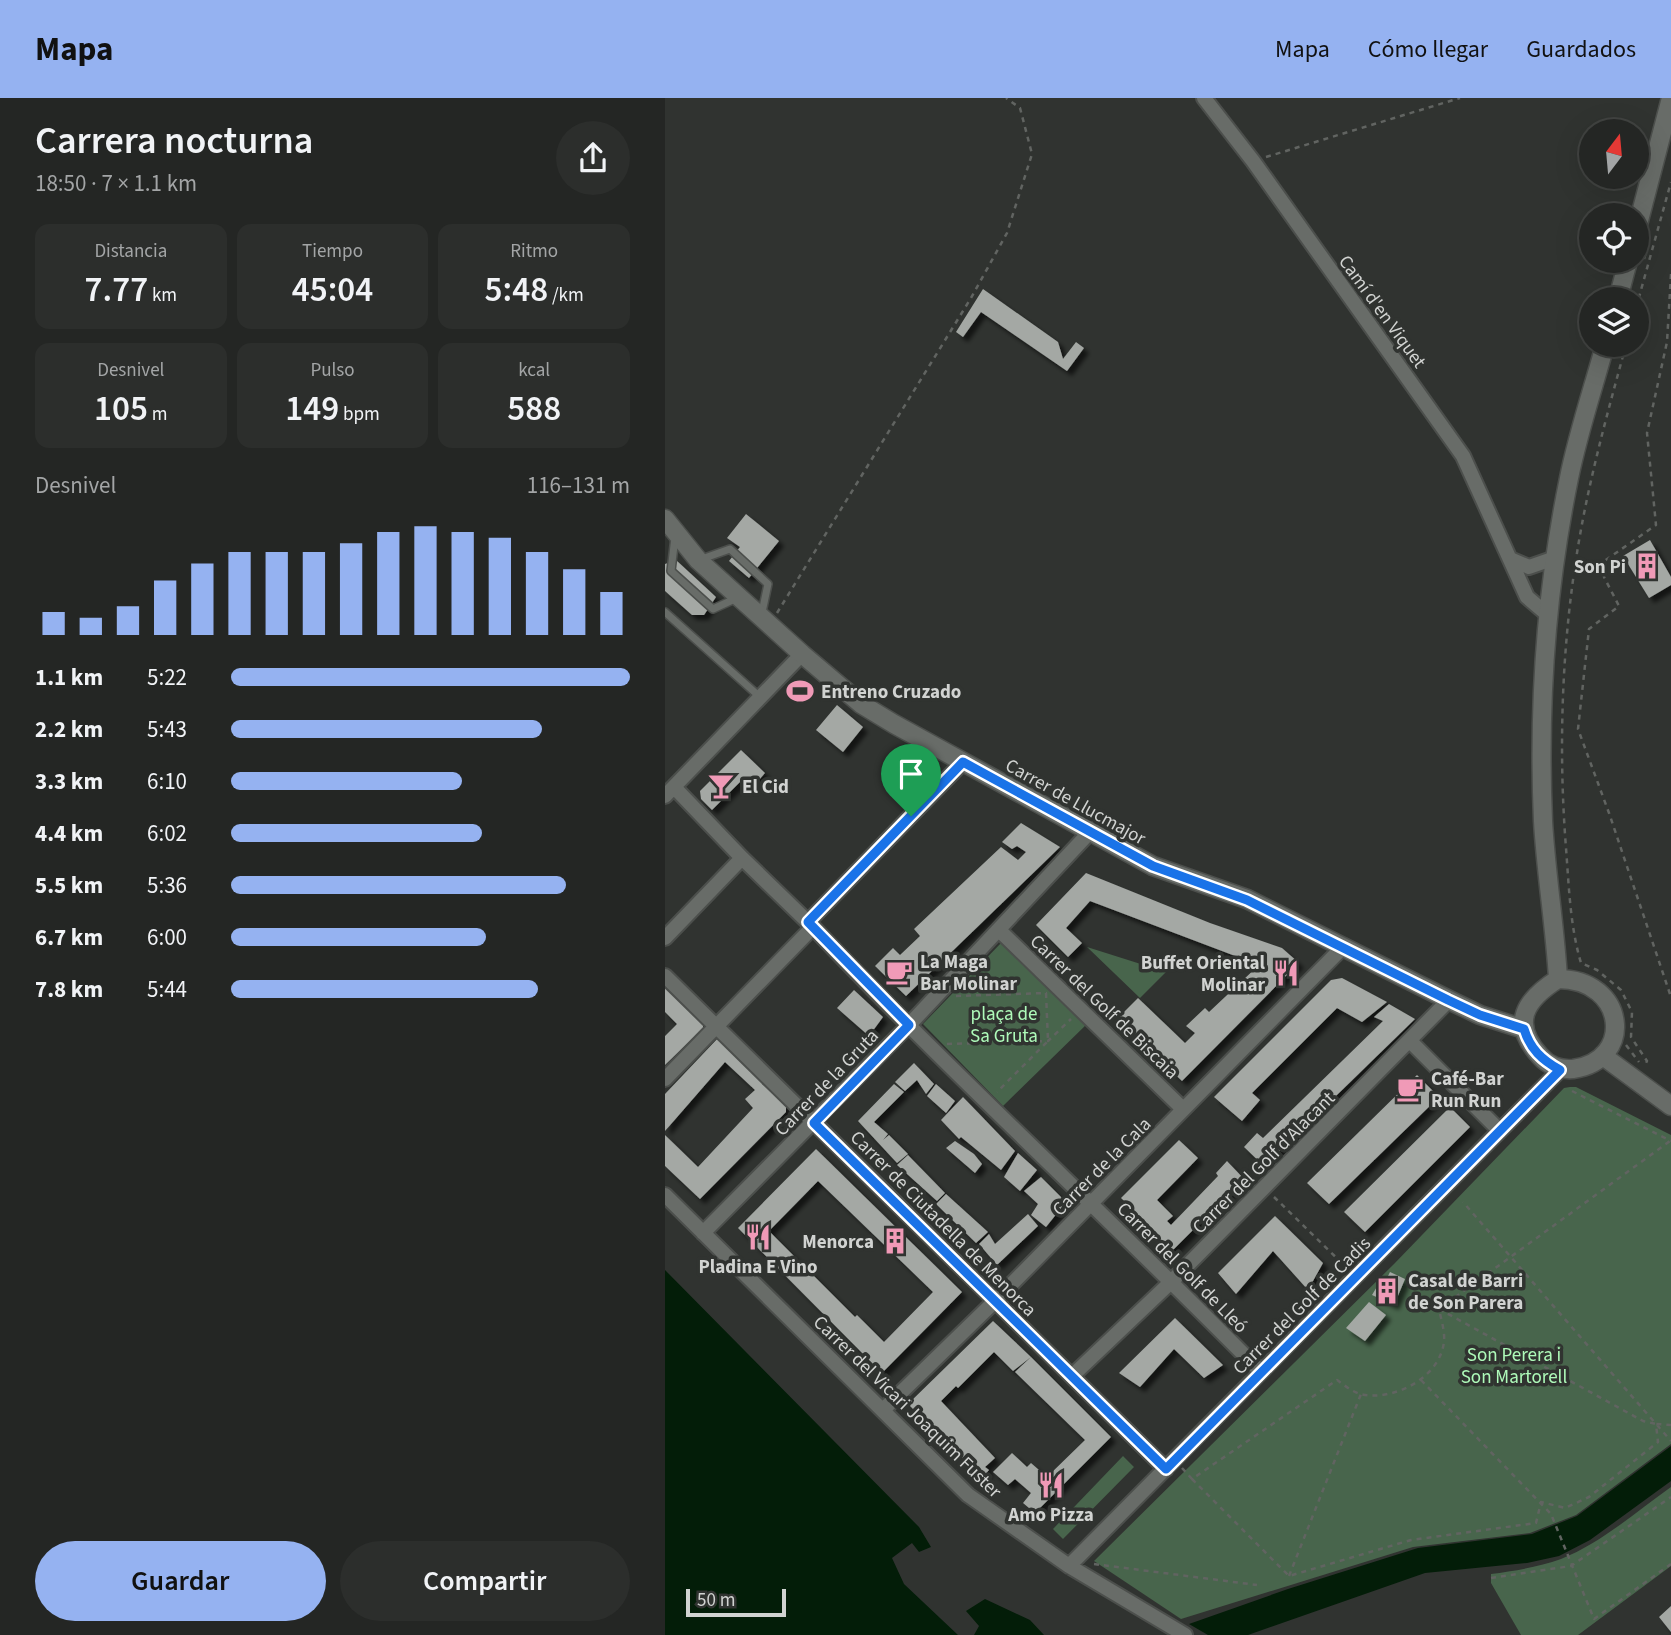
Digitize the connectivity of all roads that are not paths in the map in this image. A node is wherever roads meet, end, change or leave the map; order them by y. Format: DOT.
graph roads {
  1 [pos="1204,98"];
  2 [pos="1671,98"];
  3 [pos="1644,203"];
  4 [pos="1602,357"];
  5 [pos="668,525"];
  6 [pos="1555,558"];
  7 [pos="1510,559"];
  8 [pos="698,560"];
  9 [pos="739,597"];
  10 [pos="665,612"];
  11 [pos="1548,615"];
  12 [pos="765,621"];
  13 [pos="802,654"];
  14 [pos="760,697"];
  15 [pos="963,762"];
  16 [pos="669,792"];
  17 [pos="1089,833"];
  18 [pos="742,858"];
  19 [pos="809,929"];
  20 [pos="999,930"];
  21 [pos="665,937"];
  22 [pos="1344,946"];
  23 [pos="665,976"];
  24 [pos="1558,979"];
  25 [pos="1448,1000"];
  26 [pos="909,1025"];
  27 [pos="717,1027"];
  28 [pos="1524,1029"];
  29 [pos="1410,1041"];
  30 [pos="1603,1056"];
  31 [pos="1560,1070"];
  32 [pos="665,1079"];
  33 [pos="1671,1105"];
  34 [pos="1183,1109"];
  35 [pos="814,1123"];
  36 [pos="1500,1131"];
  37 [pos="665,1195"];
  38 [pos="1090,1203"];
  39 [pos="703,1233"];
  40 [pos="1172,1281"];
  41 [pos="995,1301"];
  42 [pos="1261,1372"];
  43 [pos="1072,1376"];
  44 [pos="883,1410"];
  45 [pos="1170,1465"];
  46 [pos="1069,1566"];
  47 [pos="1180,1632"];
  1 -- 7 [label="street, Camí d'en Viquet"];
  2 -- 3 [label="street"];
  4 -- 6 [label="street"];
  5 -- 8 [label="street, Carrer de Llucmajor"];
  5 -- 9 [label="lane"];
  6 -- 7 [label="street"];
  6 -- 11 [label="street"];
  7 -- 11 [label="street, Camí d'en Viquet"];
  8 -- 9 [label="street, Carrer de Llucmajor"];
  8 -- 12 [label="lane"];
  9 -- 12 [label="street, Carrer de Llucmajor"];
  10 -- 14 [label="lane"];
  11 -- 24 [label="street"];
  12 -- 13 [label="street, Carrer de Llucmajor"];
  13 -- 14 [label="street"];
  13 -- 15 [label="street, Carrer de Llucmajor"];
  14 -- 16 [label="street"];
  15 -- 17 [label="street, Carrer de Llucmajor"];
  15 -- 19 [label="street"];
  16 -- 18 [label="street, Carrer del Golf de Lleó"];
  17 -- 20 [label="street, Carrer de la Gruta"];
  17 -- 22 [label="street, Carrer de Llucmajor"];
  18 -- 19 [label="street, Carrer del Golf de Lleó"];
  18 -- 21 [label="street"];
  19 -- 26 [label="street, Carrer del Golf de Lleó"];
  19 -- 27 [label="street"];
  20 -- 26 [label="street, Carrer de la Gruta"];
  20 -- 34 [label="street, Carrer del Golf de Biscaia"];
  22 -- 25 [label="street, Carrer de Llucmajor"];
  22 -- 34 [label="street, Carrer de la Cala"];
  23 -- 27 [label="street, Carrer de Ciutadella de Menorca"];
  24 -- 28 [label="street"];
  24 -- 30 [label="street"];
  25 -- 28 [label="street, Carrer de Llucmajor"];
  25 -- 29 [label="street, Carrer del Golf d'Alacant"];
  26 -- 35 [label="street, Carrer de la Gruta"];
  26 -- 38 [label="street, Carrer del Golf de Lleó"];
  27 -- 32 [label="street"];
  27 -- 35 [label="street, Carrer de Ciutadella de Menorca"];
  28 -- 31 [label="street"];
  29 -- 36 [label="street"];
  29 -- 40 [label="street, Carrer del Golf d'Alacant"];
  30 -- 31 [label="street"];
  30 -- 33 [label="street"];
  31 -- 36 [label="street, Carrer del Golf de Cadis"];
  34 -- 38 [label="street, Carrer de la Cala"];
  35 -- 39 [label="street, Carrer de la Gruta"];
  35 -- 41 [label="street, Carrer de Ciutadella de Menorca"];
  36 -- 42 [label="street, Carrer del Golf de Cadis"];
  37 -- 39 [label="street, Carrer del Vicari Joaquim Fuster"];
  38 -- 40 [label="street, Carrer del Golf de Lleó"];
  38 -- 41 [label="street, Carrer de la Cala"];
  39 -- 44 [label="street, Carrer del Vicari Joaquim Fuster"];
  40 -- 42 [label="street, Carrer del Golf de Lleó"];
  40 -- 43 [label="street, Carrer del Golf d'Alacant"];
  41 -- 43 [label="street, Carrer de Ciutadella de Menorca"];
  41 -- 44 [label="street, Carrer de la Cala"];
  42 -- 45 [label="street, Carrer del Golf de Cadis"];
  43 -- 45 [label="street, Carrer de Ciutadella de Menorca"];
  44 -- 46 [label="street, Carrer del Vicari Joaquim Fuster"];
  45 -- 46 [label="street, Carrer del Golf de Cadis"];
  46 -- 47 [label="street, Carrer del Vicari Joaquim Fuster"];
}
